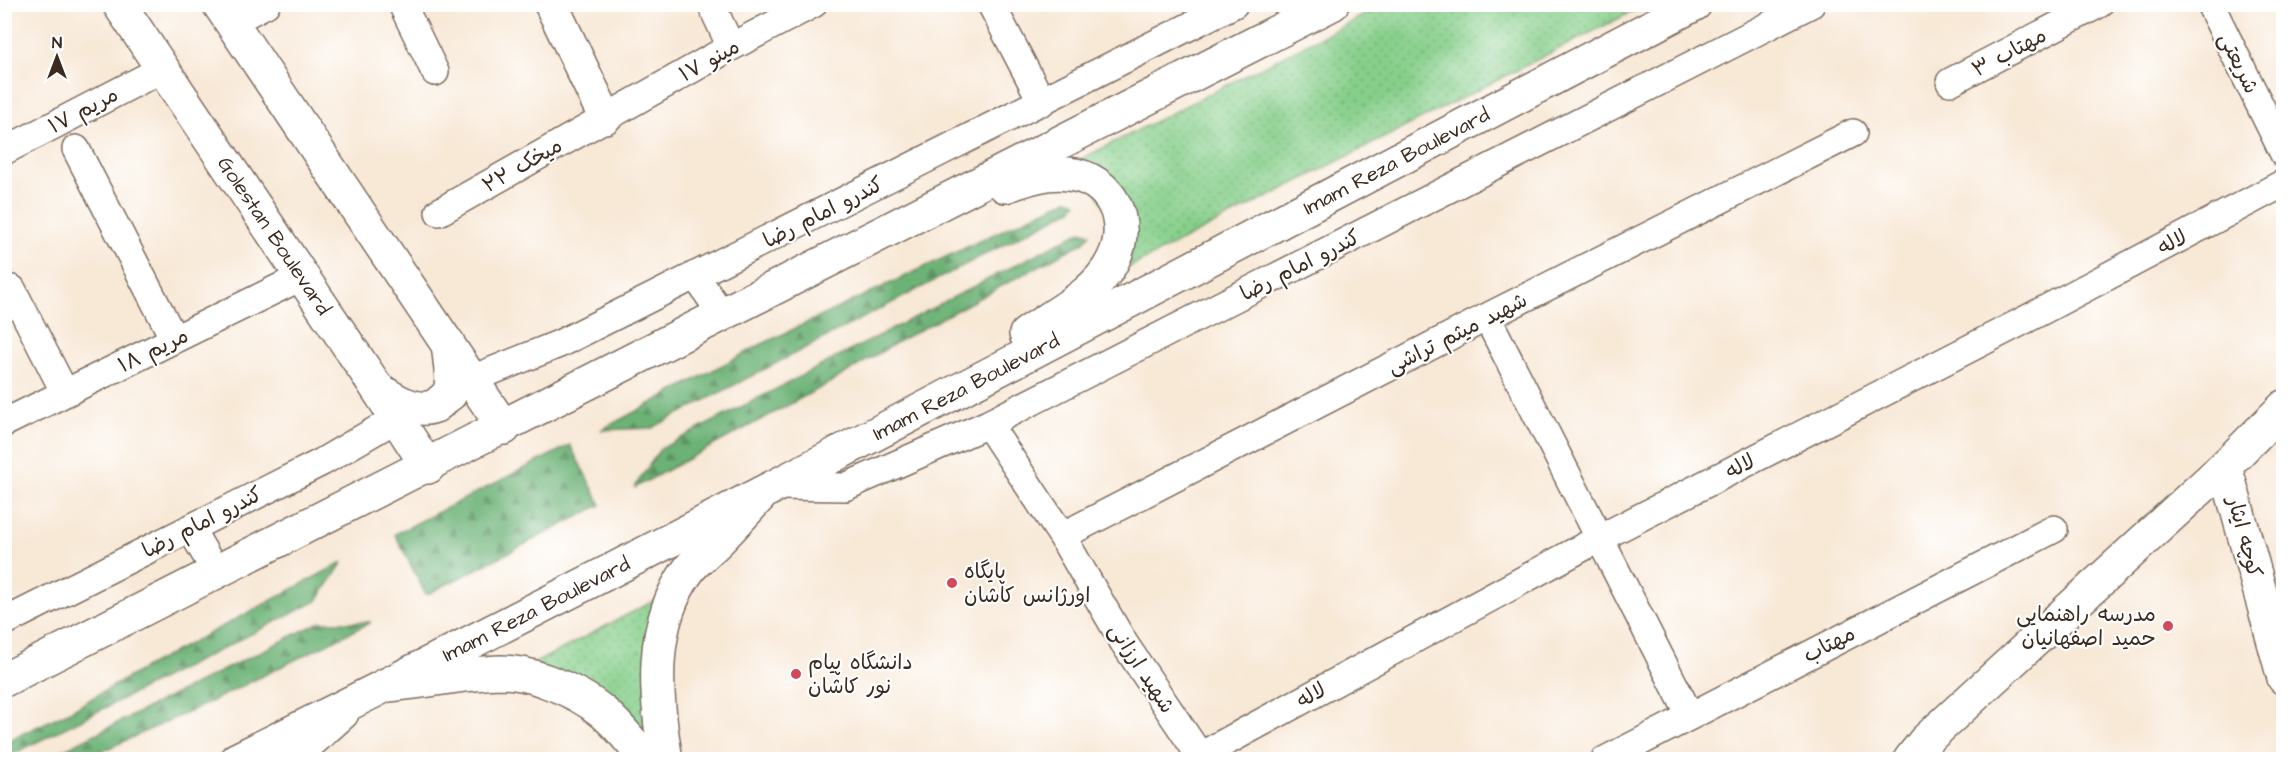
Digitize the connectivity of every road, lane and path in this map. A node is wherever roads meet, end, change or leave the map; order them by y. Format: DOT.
graph roads {
  1 [pos="119,4"];
  2 [pos="266,4"];
  3 [pos="402,4"];
  4 [pos="551,4"];
  5 [pos="711,4"];
  6 [pos="813,4"];
  7 [pos="991,4"];
  8 [pos="1234,4"];
  9 [pos="1332,4"];
  10 [pos="1695,4"];
  11 [pos="1811,4"];
  12 [pos="2099,4"];
  13 [pos="2210,4"];
  14 [pos="225,13"];
  15 [pos="731,47"];
  16 [pos="162,69"];
  17 [pos="435,72"];
  18 [pos="1950,82"];
  19 [pos="1042,102"];
  20 [pos="605,117"];
  21 [pos="1853,133"];
  22 [pos="76,149"];
  23 [pos="4,151"];
  24 [pos="2283,154"];
  25 [pos="2283,183"];
  26 [pos="439,212"];
  27 [pos="903,221"];
  28 [pos="696,275"];
  29 [pos="301,276"];
  30 [pos="12,289"];
  31 [pos="722,315"];
  32 [pos="1487,317"];
  33 [pos="174,339"];
  34 [pos="448,343"];
  35 [pos="472,379"];
  36 [pos="377,388"];
  37 [pos="65,393"];
  38 [pos="2283,407"];
  39 [pos="397,418"];
  40 [pos="4,423"];
  41 [pos="988,424"];
  42 [pos="890,425"];
  43 [pos="504,428"];
  44 [pos="2225,466"];
  45 [pos="428,467"];
  46 [pos="769,490"];
  47 [pos="190,528"];
  48 [pos="2054,530"];
  49 [pos="1062,536"];
  50 [pos="1600,538"];
  51 [pos="217,574"];
  52 [pos="4,622"];
  53 [pos="2278,635"];
  54 [pos="2283,678"];
  55 [pos="6,680"];
  56 [pos="385,686"];
  57 [pos="356,700"];
  58 [pos="1690,716"];
  59 [pos="1200,758"];
  60 [pos="236,759"];
  61 [pos="289,759"];
  62 [pos="646,759"];
  63 [pos="666,759"];
  64 [pos="1605,759"];
  65 [pos="1910,759"];
  1 -- 16 [label="main road, Golestan Boulevard"];
  2 -- 14 [label="street"];
  3 -- 17 [label="street"];
  4 -- 20 [label="main road"];
  5 -- 15 [label="street"];
  6 -- 15 [label="street, مینو ۱۷"];
  7 -- 19 [label="street"];
  8 -- 19 [label="street, کندرو امام رضا"];
  9 -- 27 [label="main road"];
  10 -- 42 [label="main road, Imam Reza Boulevard"];
  11 -- 41 [label="street, کندرو امام رضا"];
  12 -- 18 [label="street, مهتاب ۳"];
  13 -- 24 [label="street, شریعتی"];
  14 -- 34 [label="main road"];
  15 -- 20 [label="street, مینو ۱۷"];
  16 -- 23 [label="street, مریم ۱۷"];
  16 -- 29 [label="main road, Golestan Boulevard"];
  19 -- 28 [label="street, کندرو امام رضا"];
  20 -- 26 [label="street, میخک ۲۲"];
  21 -- 32 [label="street, شهید میثم تراشی"];
  22 -- 33 [label="street"];
  25 -- 50 [label="street, لاله"];
  27 -- 31 [label="main road"];
  27 -- 42 [label="main road"];
  28 -- 31 [label="street"];
  28 -- 35 [label="street, کندرو امام رضا"];
  29 -- 33 [label="street, مریم ۱۸"];
  29 -- 36 [label="main road, Golestan Boulevard"];
  30 -- 37 [label="street"];
  31 -- 43 [label="main road"];
  32 -- 49 [label="street, شهید میثم تراشی"];
  32 -- 50 [label="street"];
  33 -- 37 [label="street, مریم ۱۸"];
  34 -- 35 [label="main road"];
  34 -- 36 [label="main road"];
  35 -- 43 [label="main road"];
  36 -- 39 [label="main road, Golestan Boulevard"];
  37 -- 40 [label="street, مریم ۱۸"];
  38 -- 44 [label="main road"];
  39 -- 45 [label="main road, Golestan Boulevard"];
  39 -- 47 [label="street, کندرو امام رضا"];
  41 -- 46 [label="street, کندرو امام رضا"];
  41 -- 49 [label="street, شهید ارزانی"];
  42 -- 46 [label="main road, Imam Reza Boulevard"];
  43 -- 45 [label="main road"];
  44 -- 53 [label="main road, کوچه ایثار"];
  44 -- 65 [label="main road"];
  45 -- 51 [label="main road"];
  46 -- 56 [label="main road, Imam Reza Boulevard"];
  46 -- 63 [label="main road"];
  47 -- 51 [label="street"];
  47 -- 52 [label="street, کندرو امام رضا"];
  48 -- 58 [label="street, مهتاب"];
  49 -- 59 [label="street, شهید ارزانی"];
  50 -- 58 [label="street"];
  50 -- 59 [label="street, لاله"];
  51 -- 55 [label="main road"];
  53 -- 54 [label="main road, کوچه ایثار"];
  56 -- 57 [label="main road, Imam Reza Boulevard"];
  56 -- 62 [label="main road"];
  57 -- 60 [label="main road, Imam Reza Boulevard"];
  57 -- 61 [label="main road"];
  58 -- 64 [label="street, مهتاب"];
}
